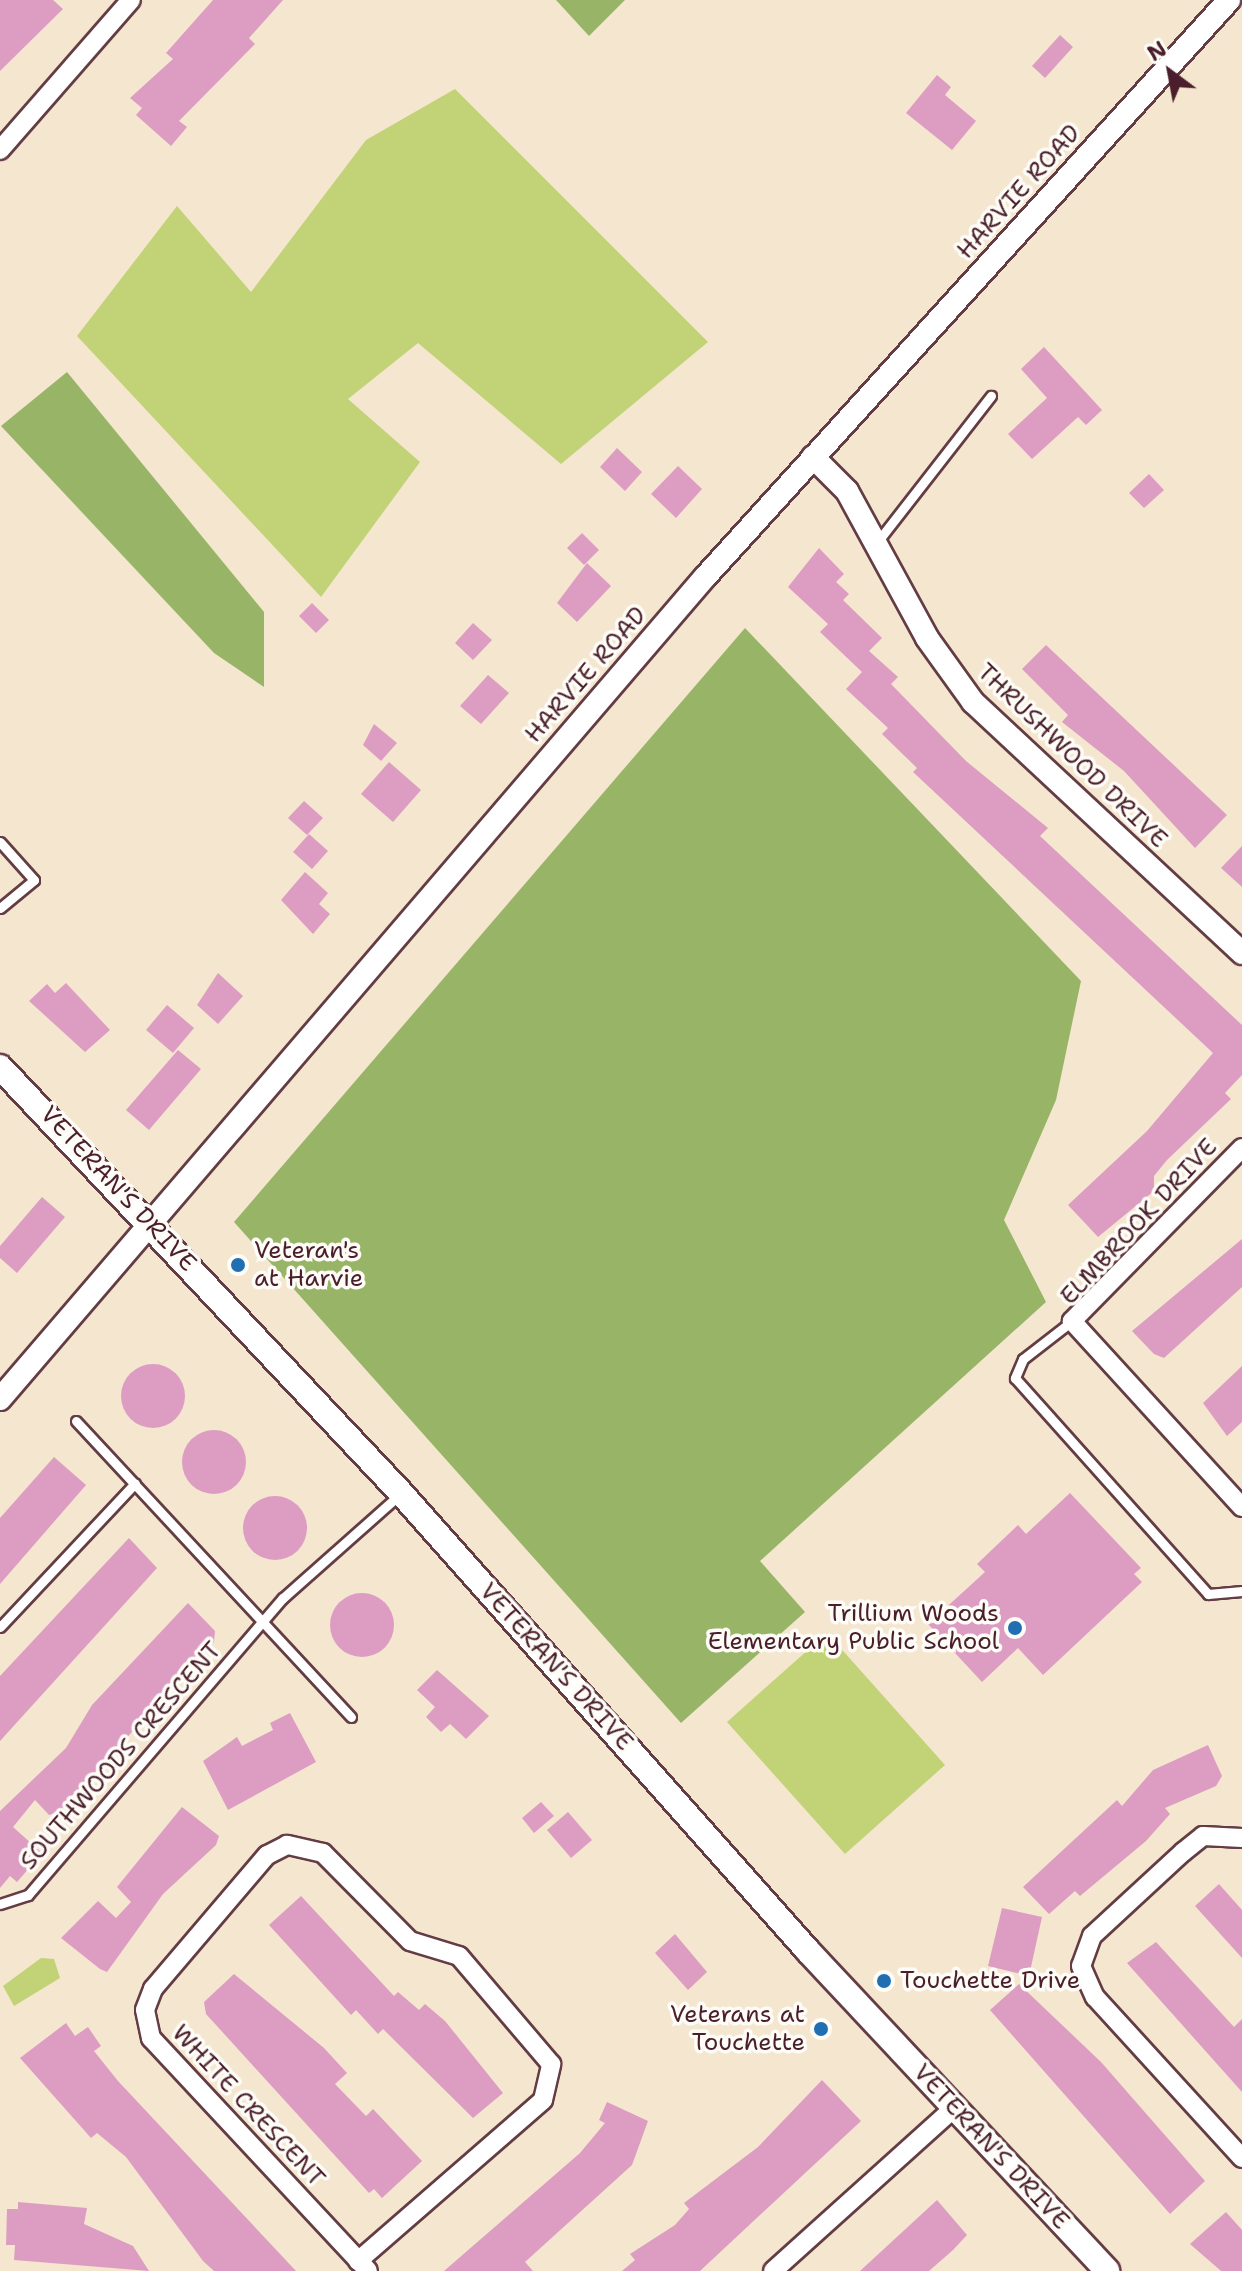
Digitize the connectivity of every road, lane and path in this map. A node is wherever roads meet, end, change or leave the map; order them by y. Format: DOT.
graph roads {
  1 [pos="131,0"];
  2 [pos="1229,0"];
  3 [pos="0,150"];
  4 [pos="991,396"];
  5 [pos="813,457"];
  6 [pos="878,541"];
  7 [pos="0,842"];
  8 [pos="0,908"];
  9 [pos="1242,953"];
  10 [pos="0,1067"];
  11 [pos="1242,1148"];
  12 [pos="150,1222"];
  13 [pos="1072,1321"];
  14 [pos="0,1399"];
  15 [pos="76,1421"];
  16 [pos="1242,1477"];
  17 [pos="135,1483"];
  18 [pos="1227,1490"];
  19 [pos="401,1493"];
  20 [pos="1242,1507"];
  21 [pos="1242,1591"];
  22 [pos="263,1621"];
  23 [pos="0,1627"];
  24 [pos="351,1717"];
  25 [pos="1242,1838"];
  26 [pos="0,1904"];
  27 [pos="955,2107"];
  28 [pos="1242,2158"];
  29 [pos="363,2266"];
  30 [pos="773,2271"];
  31 [pos="1107,2271"];
  1 -- 3 [label="street"];
  2 -- 5 [label="street, HARVIE ROAD"];
  4 -- 6 [label="lane"];
  5 -- 6 [label="street, THRUSHWOOD DRIVE"];
  5 -- 12 [label="street, HARVIE ROAD"];
  6 -- 9 [label="street, THRUSHWOOD DRIVE"];
  7 -- 8 [label="lane"];
  10 -- 12 [label="main road, VETERAN'S DRIVE"];
  11 -- 13 [label="street, ELMBROOK DRIVE"];
  12 -- 14 [label="street, HARVIE ROAD"];
  12 -- 19 [label="main road, VETERAN'S DRIVE"];
  13 -- 18 [label="street, ELMBROOK DRIVE"];
  13 -- 21 [label="lane"];
  15 -- 17 [label="lane"];
  16 -- 18 [label="street"];
  17 -- 22 [label="lane"];
  17 -- 23 [label="lane"];
  18 -- 20 [label="street, ELMBROOK DRIVE"];
  19 -- 22 [label="lane, SOUTHWOODS CRESCENT"];
  19 -- 27 [label="main road, VETERAN'S DRIVE"];
  22 -- 24 [label="lane"];
  22 -- 26 [label="lane, SOUTHWOODS CRESCENT"];
  25 -- 28 [label="street"];
  27 -- 30 [label="street"];
  27 -- 31 [label="main road, VETERAN'S DRIVE"];
  29 -- 29 [label="street, WHITE CRESCENT"];
}
